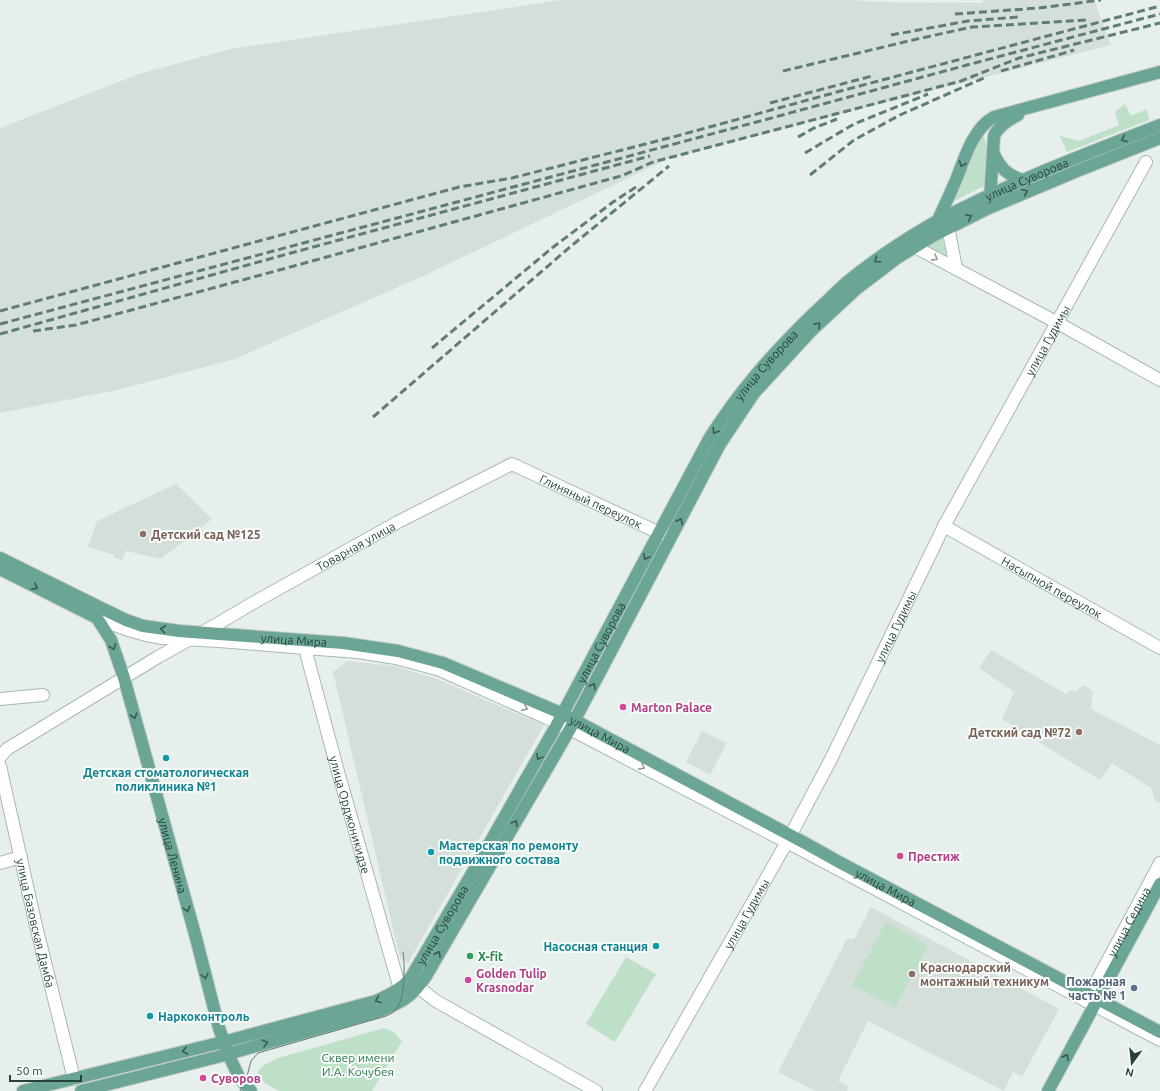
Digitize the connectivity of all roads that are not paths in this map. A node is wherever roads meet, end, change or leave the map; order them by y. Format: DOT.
graph roads {
  1 [pos="1160,72"];
  2 [pos="1037,105"];
  3 [pos="1160,125"];
  4 [pos="980,129"];
  5 [pos="995,133"];
  6 [pos="1160,138"];
  7 [pos="993,151"];
  8 [pos="1146,162"];
  9 [pos="1022,180"];
  10 [pos="990,194"];
  11 [pos="989,208"];
  12 [pos="938,220"];
  13 [pos="948,227"];
  14 [pos="912,242"];
  15 [pos="956,268"];
  16 [pos="1056,322"];
  17 [pos="1160,380"];
  18 [pos="512,464"];
  19 [pos="944,526"];
  20 [pos="659,532"];
  21 [pos="671,538"];
  22 [pos="0,558"];
  23 [pos="0,569"];
  24 [pos="97,618"];
  25 [pos="202,633"];
  26 [pos="188,640"];
  27 [pos="304,644"];
  28 [pos="1160,648"];
  29 [pos="124,678"];
  30 [pos="43,695"];
  31 [pos="0,699"];
  32 [pos="560,718"];
  33 [pos="573,725"];
  34 [pos="0,757"];
  35 [pos="0,766"];
  36 [pos="789,839"];
  37 [pos="21,858"];
  38 [pos="0,863"];
  39 [pos="1160,863"];
  40 [pos="1160,884"];
  41 [pos="418,987"];
  42 [pos="400,988"];
  43 [pos="1092,1000"];
  44 [pos="1160,1032"];
  45 [pos="1160,1040"];
  46 [pos="223,1042"];
  47 [pos="228,1054"];
  48 [pos="74,1079"];
  49 [pos="23,1091"];
  50 [pos="82,1091"];
  51 [pos="249,1091"];
  52 [pos="596,1091"];
  53 [pos="645,1091"];
  54 [pos="1048,1091"];
  1 -- 2 [label="main road"];
  2 -- 4 [label="main road"];
  2 -- 5 [label="main road"];
  3 -- 9 [label="main road, улица Суворова, one-way"];
  4 -- 5 [label="main road"];
  4 -- 12 [label="main road, one-way"];
  5 -- 7 [label="main road"];
  11 -- 6 [label="main road, улица Суворова, one-way"];
  7 -- 9 [label="main road"];
  7 -- 10 [label="main road"];
  8 -- 16 [label="street, улица Гудимы"];
  9 -- 10 [label="main road, улица Суворова"];
  10 -- 11 [label="main road"];
  10 -- 12 [label="main road, улица Суворова"];
  13 -- 11 [label="main road, улица Суворова, one-way"];
  12 -- 14 [label="main road, улица Суворова"];
  13 -- 14 [label="main road, улица Суворова"];
  13 -- 15 [label="street"];
  14 -- 15 [label="street, one-way"];
  14 -- 20 [label="main road, улица Суворова, one-way"];
  21 -- 14 [label="main road, улица Суворова, one-way"];
  15 -- 16 [label="street"];
  16 -- 17 [label="street"];
  16 -- 19 [label="street, улица Гудимы"];
  18 -- 20 [label="street, Глиняный переулок"];
  18 -- 25 [label="street, Товарная улица"];
  19 -- 28 [label="street, Насыпной переулок"];
  19 -- 36 [label="street, улица Гудимы"];
  20 -- 21 [label="street, Глиняный переулок"];
  20 -- 32 [label="main road, улица Суворова, one-way"];
  33 -- 21 [label="main road, улица Суворова, one-way"];
  25 -- 22 [label="main road, улица Мира, one-way"];
  23 -- 24 [label="main road, улица Мира, one-way"];
  24 -- 26 [label="street, улица Мира"];
  24 -- 29 [label="main road, улица Ленина, one-way"];
  25 -- 26 [label="street"];
  25 -- 27 [label="main road, улица Мира"];
  26 -- 27 [label="street, улица Мира"];
  26 -- 29 [label="street"];
  27 -- 32 [label="main road, улица Мира"];
  27 -- 42 [label="street, улица Орджоникидзе"];
  29 -- 34 [label="street"];
  29 -- 46 [label="main road, улица Ленина, one-way"];
  30 -- 31 [label="street"];
  32 -- 33 [label="main road, улица Мира"];
  32 -- 42 [label="main road, улица Суворова, one-way"];
  33 -- 36 [label="main road, улица Мира"];
  41 -- 33 [label="main road, улица Суворова, one-way"];
  35 -- 37 [label="street, улица Базовская Дамба"];
  36 -- 43 [label="main road, улица Мира"];
  36 -- 53 [label="street, улица Гудимы"];
  37 -- 38 [label="street"];
  37 -- 48 [label="street, улица Базовская Дамба"];
  39 -- 43 [label="street, улица Седина"];
  40 -- 43 [label="main road, улица Седина"];
  47 -- 41 [label="main road, улица Суворова, one-way"];
  41 -- 52 [label="street"];
  42 -- 46 [label="main road, улица Суворова, one-way"];
  43 -- 44 [label="main road, улица Мира"];
  43 -- 45 [label="street, улица Мира"];
  54 -- 43 [label="main road, one-way"];
  46 -- 47 [label="main road, улица Ленина"];
  46 -- 48 [label="main road, улица Суворова, one-way"];
  47 -- 50 [label="main road, улица Суворова"];
  47 -- 51 [label="main road, улица Ленина"];
  48 -- 49 [label="main road, улица Суворова"];
}
